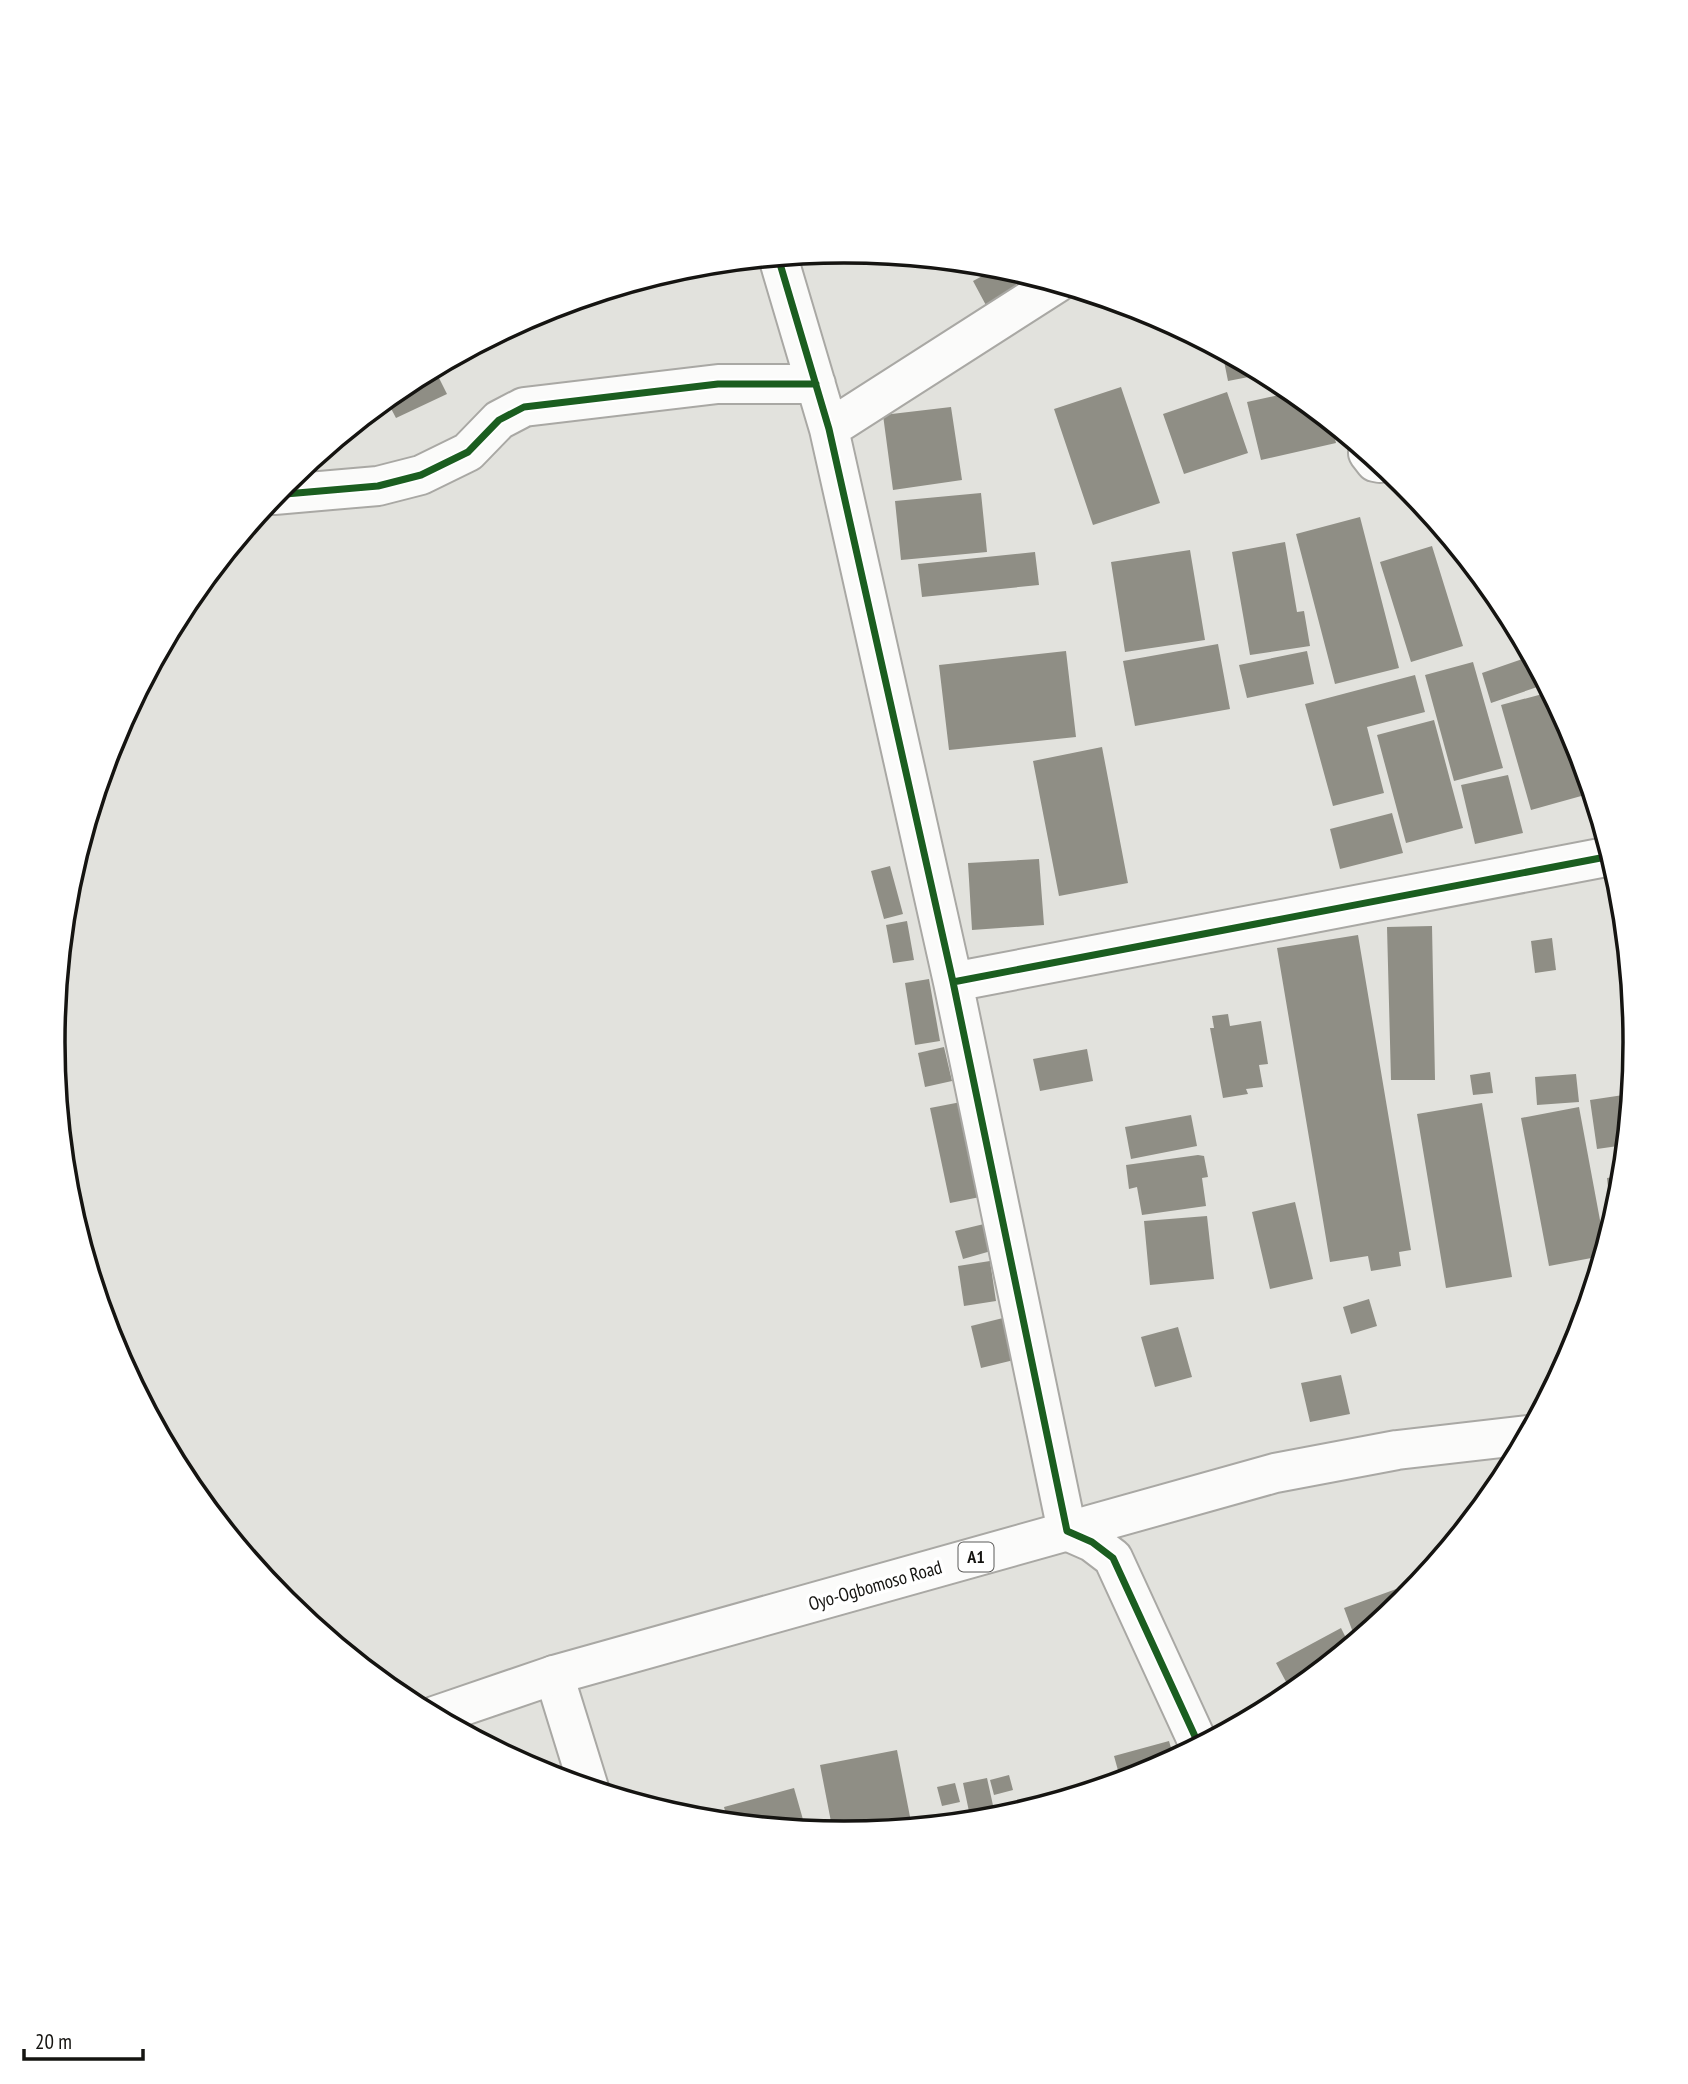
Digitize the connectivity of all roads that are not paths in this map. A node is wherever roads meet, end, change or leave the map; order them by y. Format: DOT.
graph roads {
  1 [pos="780,265"];
  2 [pos="1048,290"];
  3 [pos="816,384"];
  4 [pos="829,429"];
  5 [pos="291,494"];
  6 [pos="1601,858"];
  7 [pos="953,982"];
  8 [pos="1516,1436"];
  9 [pos="1067,1531"];
  10 [pos="554,1675"];
  11 [pos="446,1712"];
  12 [pos="1196,1738"];
  13 [pos="586,1777"];
  1 -- 3 [label="main road"];
  2 -- 4 [label="main road"];
  3 -- 4 [label="main road"];
  3 -- 5 [label="main road"];
  4 -- 7 [label="main road"];
  6 -- 7 [label="main road"];
  7 -- 9 [label="main road"];
  8 -- 9 [label="main road, Oyo-Ogbomoso Road / A1"];
  9 -- 10 [label="main road, Oyo-Ogbomoso Road / A1"];
  9 -- 12 [label="main road"];
  10 -- 11 [label="main road, Oyo-Ogbomoso Road / A1"];
  10 -- 13 [label="main road"];
}
